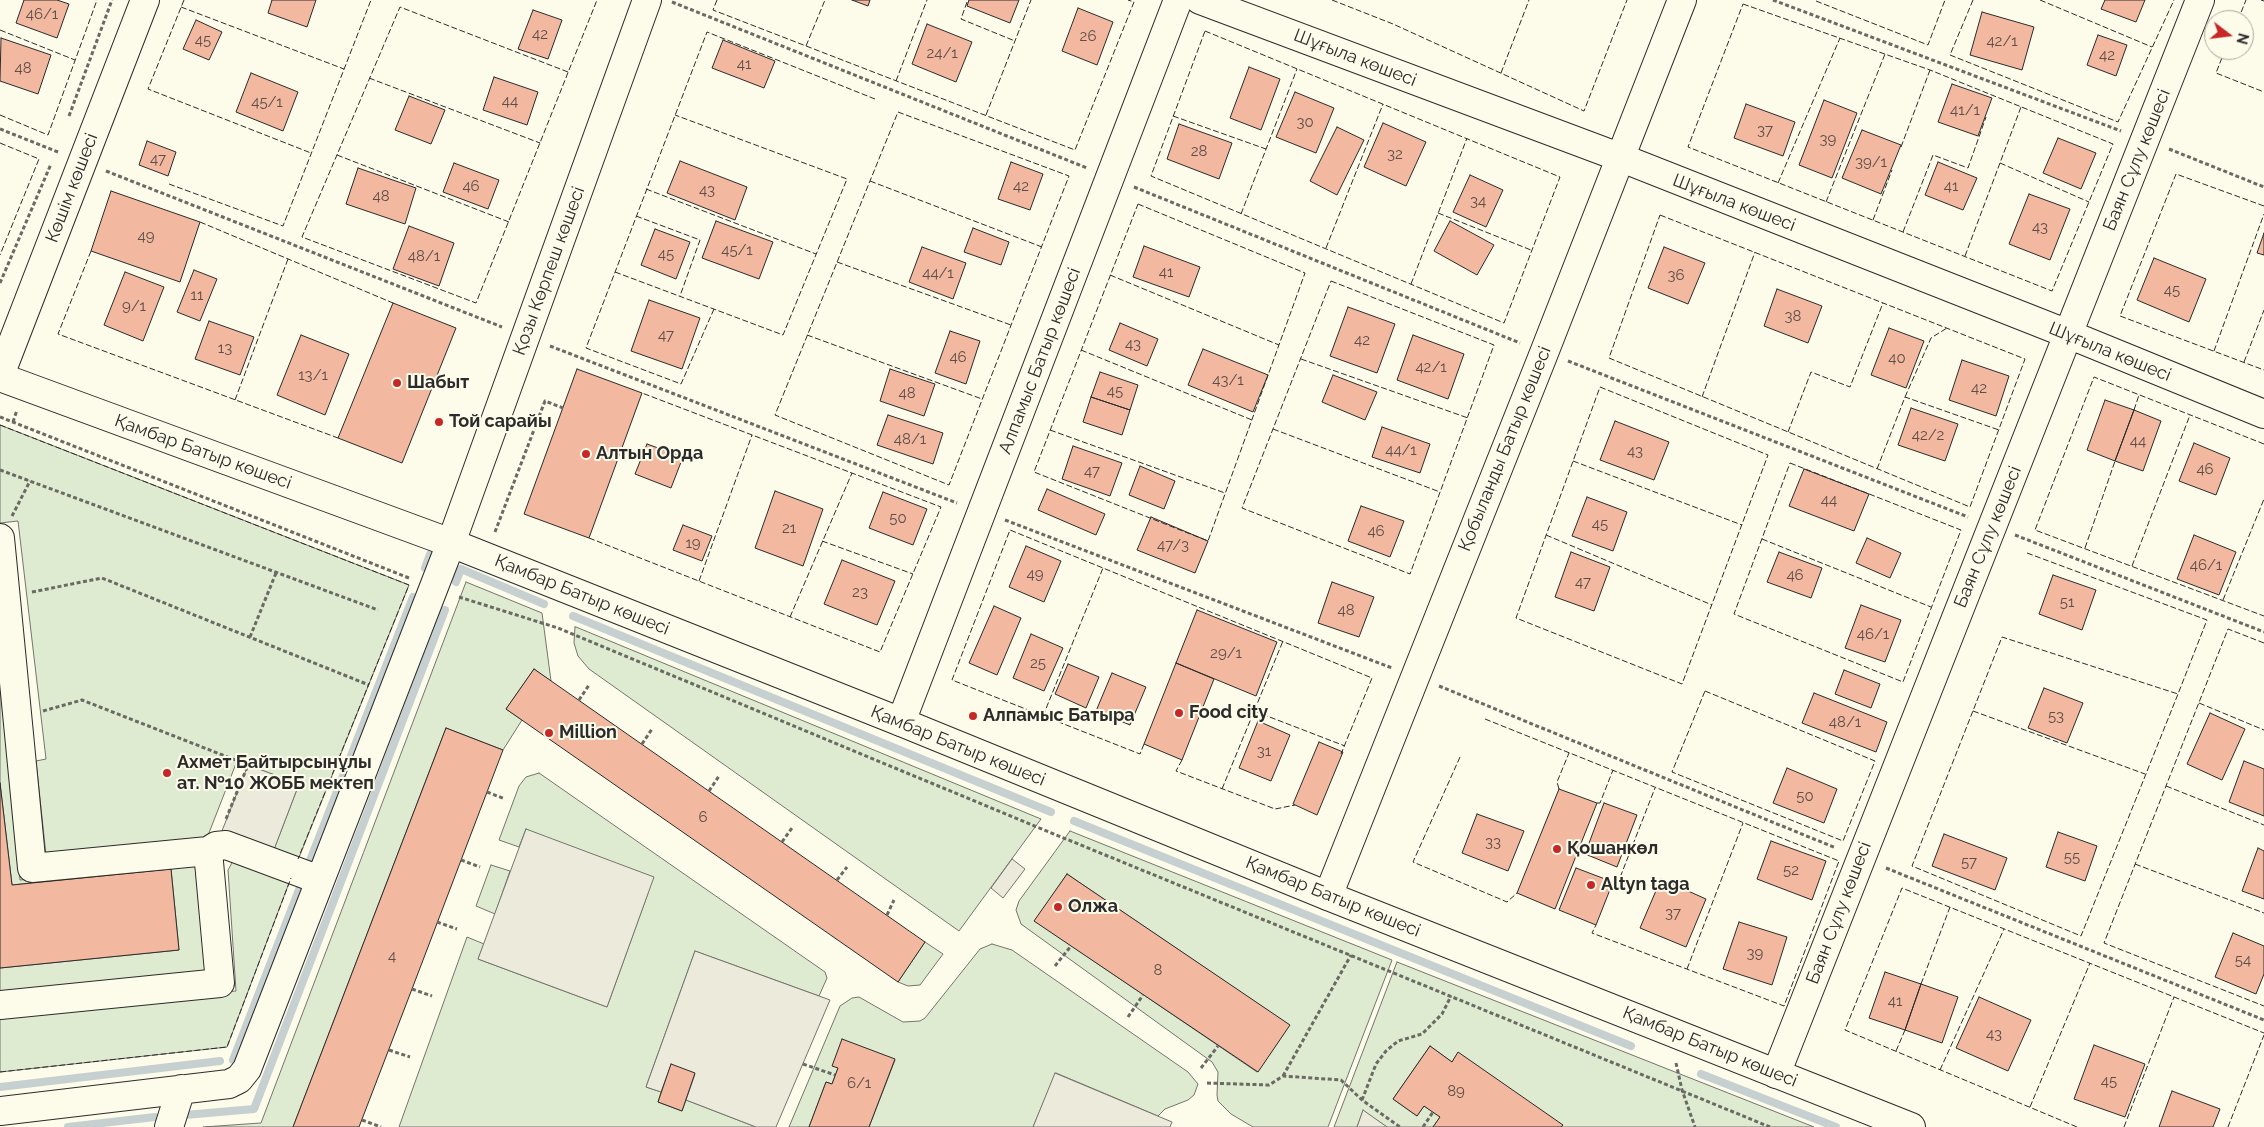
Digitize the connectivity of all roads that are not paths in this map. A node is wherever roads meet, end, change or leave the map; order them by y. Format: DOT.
graph roads {
  1 [pos="145,0"];
  2 [pos="647,0"];
  3 [pos="1178,0"];
  4 [pos="1200,0"];
  5 [pos="1682,0"];
  6 [pos="2200,0"];
  7 [pos="1619,157"];
  8 [pos="2068,334"];
  9 [pos="0,376"];
  10 [pos="2264,414"];
  11 [pos="0,538"];
  12 [pos="451,543"];
  13 [pos="901,722"];
  14 [pos="212,848"];
  15 [pos="320,880"];
  16 [pos="1328,896"];
  17 [pos="0,1005"];
  18 [pos="1776,1074"];
  19 [pos="182,1089"];
  20 [pos="0,1111"];
  21 [pos="169,1127"];
  22 [pos="1911,1127"];
  1 -- 9 [label="street, Көшім көшесі"];
  2 -- 12 [label="street, Қозы Көрпеш көшесі"];
  3 -- 13 [label="street, Алпамыс Батыр көшесі"];
  4 -- 7 [label="street, Шұғыла көшесі"];
  5 -- 7 [label="street, Қобыланды Батыр көшесі"];
  6 -- 8 [label="street, Баян Сұлу көшесі"];
  7 -- 8 [label="street, Шұғыла көшесі"];
  7 -- 16 [label="street, Қобыланды Батыр көшесі"];
  8 -- 10 [label="street, Шұғыла көшесі"];
  8 -- 18 [label="street, Баян Сұлу көшесі"];
  9 -- 12 [label="street, Қамбар Батыр көшесі"];
  11 -- 14 [label="street"];
  12 -- 13 [label="street, Қамбар Батыр көшесі"];
  12 -- 15 [label="street, Қозы Көрпеш көшесі"];
  13 -- 16 [label="street, Қамбар Батыр көшесі"];
  14 -- 15 [label="street"];
  14 -- 17 [label="street"];
  15 -- 19 [label="street, Қозы Көрпеш көшесі"];
  16 -- 18 [label="street, Қамбар Батыр көшесі"];
  18 -- 22 [label="street, Қамбар Батыр көшесі"];
  19 -- 20 [label="street, Қозы Көрпеш көшесі"];
  19 -- 21 [label="street"];
}
